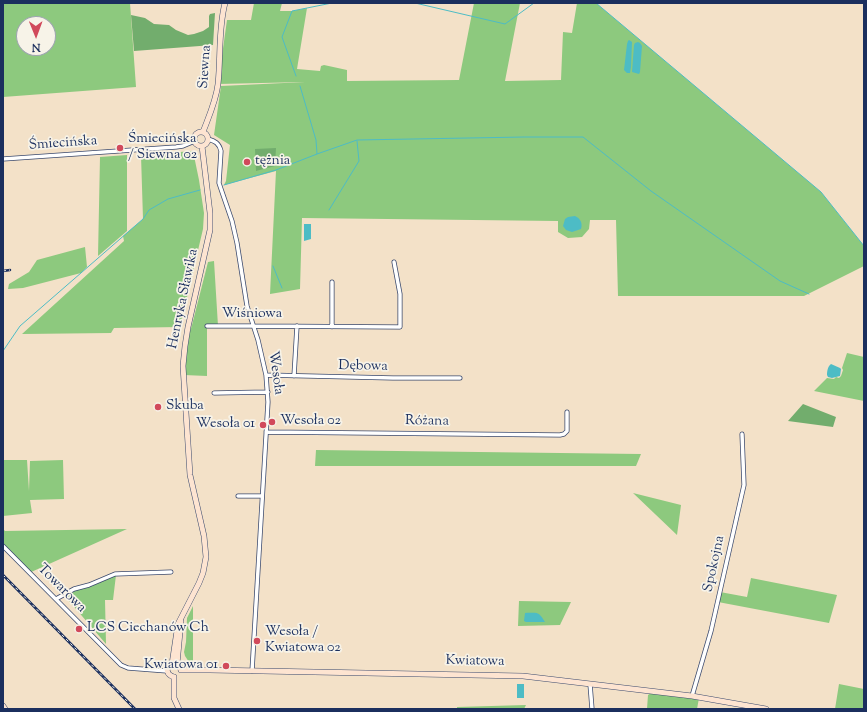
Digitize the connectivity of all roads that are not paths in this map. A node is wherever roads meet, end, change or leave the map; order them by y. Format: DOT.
graph roads {
  1 [pos="225,3"];
  2 [pos="203,132"];
  3 [pos="208,140"];
  4 [pos="195,141"];
  5 [pos="202,146"];
  6 [pos="3,159"];
  7 [pos="394,262"];
  8 [pos="332,282"];
  9 [pos="208,326"];
  10 [pos="253,326"];
  11 [pos="297,326"];
  12 [pos="332,327"];
  13 [pos="266,375"];
  14 [pos="294,376"];
  15 [pos="460,378"];
  16 [pos="268,392"];
  17 [pos="214,393"];
  18 [pos="567,412"];
  19 [pos="266,432"];
  20 [pos="742,434"];
  21 [pos="238,496"];
  22 [pos="262,496"];
  23 [pos="3,546"];
  24 [pos="172,572"];
  25 [pos="56,599"];
  26 [pos="175,664"];
  27 [pos="181,670"];
  28 [pos="167,671"];
  29 [pos="252,671"];
  30 [pos="174,677"];
  31 [pos="590,684"];
  32 [pos="692,696"];
  33 [pos="3,706"];
  34 [pos="5,709"];
  35 [pos="179,709"];
  36 [pos="592,709"];
  37 [pos="766,709"];
  1 -- 2 [label="main road, Siewna"];
  2 -- 3 [label="main road"];
  2 -- 4 [label="main road"];
  3 -- 5 [label="main road"];
  3 -- 10 [label="street, Wesoła"];
  4 -- 5 [label="main road"];
  4 -- 6 [label="street, Śmiecińska"];
  5 -- 26 [label="main road, Henryka Sławika"];
  7 -- 12 [label="street, Wiśniowa"];
  8 -- 12 [label="street"];
  9 -- 10 [label="street, Wiśniowa"];
  10 -- 11 [label="street, Wiśniowa"];
  10 -- 13 [label="street, Wesoła"];
  11 -- 12 [label="street, Wiśniowa"];
  11 -- 14 [label="street, Wiśniowa"];
  13 -- 14 [label="street, Dębowa"];
  13 -- 16 [label="street, Wesoła"];
  14 -- 15 [label="street, Dębowa"];
  16 -- 17 [label="street"];
  16 -- 19 [label="street, Wesoła"];
  18 -- 19 [label="street, Różana"];
  19 -- 22 [label="street, Wesoła"];
  20 -- 32 [label="street, Spokojna"];
  21 -- 22 [label="street"];
  22 -- 29 [label="street, Wesoła"];
  23 -- 25 [label="street, Towarowa"];
  24 -- 25 [label="street"];
  25 -- 28 [label="street, Towarowa"];
  26 -- 27 [label="main road"];
  26 -- 28 [label="main road"];
  27 -- 29 [label="main road, Kwiatowa"];
  27 -- 30 [label="main road"];
  28 -- 30 [label="main road"];
  29 -- 31 [label="main road, Kwiatowa"];
  30 -- 35 [label="main road"];
  31 -- 32 [label="main road, Kwiatowa"];
  31 -- 36 [label="street"];
  32 -- 37 [label="main road, Kwiatowa"];
  33 -- 34 [label="main road"];
}
